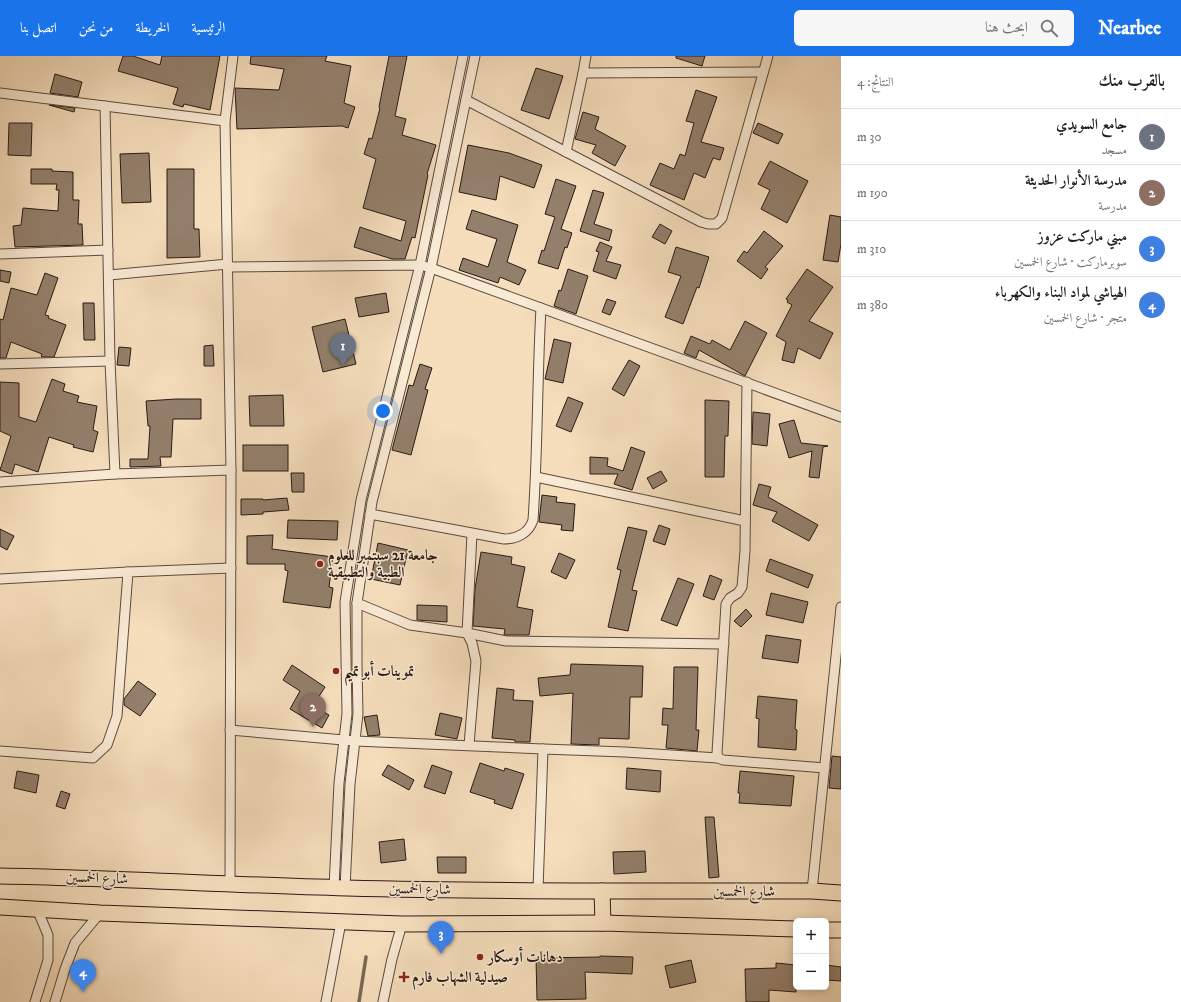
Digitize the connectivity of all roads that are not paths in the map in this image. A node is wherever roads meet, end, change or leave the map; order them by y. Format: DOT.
graph roads {
  1 [pos="233,56"];
  2 [pos="463,56"];
  3 [pos="475,56"];
  4 [pos="586,56"];
  5 [pos="768,56"];
  6 [pos="763,72"];
  7 [pos="583,73"];
  8 [pos="0,93"];
  9 [pos="466,100"];
  10 [pos="105,106"];
  11 [pos="225,121"];
  12 [pos="566,152"];
  13 [pos="108,250"];
  14 [pos="0,254"];
  15 [pos="420,265"];
  16 [pos="228,266"];
  17 [pos="431,268"];
  18 [pos="108,275"];
  19 [pos="541,308"];
  20 [pos="110,361"];
  21 [pos="0,364"];
  22 [pos="746,382"];
  23 [pos="841,417"];
  24 [pos="231,470"];
  25 [pos="115,474"];
  26 [pos="536,477"];
  27 [pos="0,482"];
  28 [pos="370,514"];
  29 [pos="745,520"];
  30 [pos="472,534"];
  31 [pos="231,568"];
  32 [pos="128,572"];
  33 [pos="0,579"];
  34 [pos="357,603"];
  35 [pos="841,607"];
  36 [pos="467,633"];
  37 [pos="724,644"];
  38 [pos="230,730"];
  39 [pos="344,739"];
  40 [pos="355,741"];
  41 [pos="468,745"];
  42 [pos="543,749"];
  43 [pos="0,751"];
  44 [pos="718,758"];
  45 [pos="825,768"];
  46 [pos="0,876"];
  47 [pos="230,884"];
  48 [pos="340,888"];
  49 [pos="538,890"];
  50 [pos="812,891"];
  51 [pos="602,892"];
  52 [pos="841,893"];
  53 [pos="0,907"];
  54 [pos="37,909"];
  55 [pos="100,913"];
  56 [pos="341,922"];
  57 [pos="603,923"];
  58 [pos="402,924"];
  59 [pos="793,929"];
  60 [pos="829,930"];
  61 [pos="841,930"];
  62 [pos="35,1002"];
  63 [pos="55,1002"];
  64 [pos="326,1002"];
  65 [pos="383,1002"];
  1 -- 11 [label="street"];
  2 -- 15 [label="street"];
  3 -- 9 [label="street"];
  4 -- 7 [label="street"];
  5 -- 6 [label="street"];
  6 -- 7 [label="street"];
  6 -- 12 [label="street"];
  7 -- 12 [label="street"];
  8 -- 10 [label="street"];
  9 -- 12 [label="street"];
  9 -- 17 [label="street"];
  10 -- 11 [label="street"];
  10 -- 13 [label="street"];
  11 -- 16 [label="street"];
  13 -- 14 [label="street"];
  13 -- 18 [label="street"];
  15 -- 16 [label="street"];
  15 -- 17 [label="street"];
  15 -- 39 [label="street"];
  16 -- 18 [label="street"];
  16 -- 24 [label="street"];
  17 -- 19 [label="street"];
  17 -- 28 [label="street"];
  18 -- 20 [label="street"];
  19 -- 22 [label="street"];
  19 -- 26 [label="street"];
  20 -- 21 [label="street"];
  20 -- 25 [label="street"];
  22 -- 23 [label="street"];
  22 -- 29 [label="street"];
  24 -- 25 [label="street"];
  24 -- 31 [label="street"];
  25 -- 27 [label="street"];
  26 -- 29 [label="street"];
  26 -- 30 [label="street"];
  28 -- 30 [label="street"];
  28 -- 34 [label="street"];
  29 -- 37 [label="street"];
  30 -- 36 [label="street"];
  31 -- 32 [label="street"];
  31 -- 38 [label="street"];
  32 -- 33 [label="street"];
  32 -- 43 [label="street"];
  34 -- 36 [label="street"];
  34 -- 40 [label="street"];
  35 -- 45 [label="street"];
  36 -- 37 [label="street"];
  36 -- 41 [label="street"];
  37 -- 44 [label="street"];
  38 -- 39 [label="street"];
  38 -- 47 [label="street"];
  39 -- 40 [label="street"];
  39 -- 48 [label="street"];
  40 -- 41 [label="street"];
  40 -- 48 [label="street"];
  41 -- 42 [label="street"];
  42 -- 44 [label="street"];
  42 -- 49 [label="street"];
  44 -- 45 [label="street"];
  45 -- 50 [label="street"];
  46 -- 47 [label="main road, شارع الخمسين"];
  47 -- 48 [label="main road, شارع الخمسين"];
  48 -- 49 [label="main road, شارع الخمسين"];
  49 -- 51 [label="main road, شارع الخمسين"];
  50 -- 51 [label="main road, شارع الخمسين"];
  50 -- 52 [label="main road, شارع الخمسين"];
  51 -- 57 [label="main road"];
  53 -- 54 [label="main road"];
  54 -- 55 [label="main road"];
  54 -- 62 [label="street"];
  55 -- 56 [label="main road"];
  55 -- 63 [label="street"];
  56 -- 58 [label="main road"];
  56 -- 64 [label="street"];
  57 -- 58 [label="main road"];
  57 -- 59 [label="main road"];
  58 -- 65 [label="street"];
  60 -- 61 [label="main road"];
}
